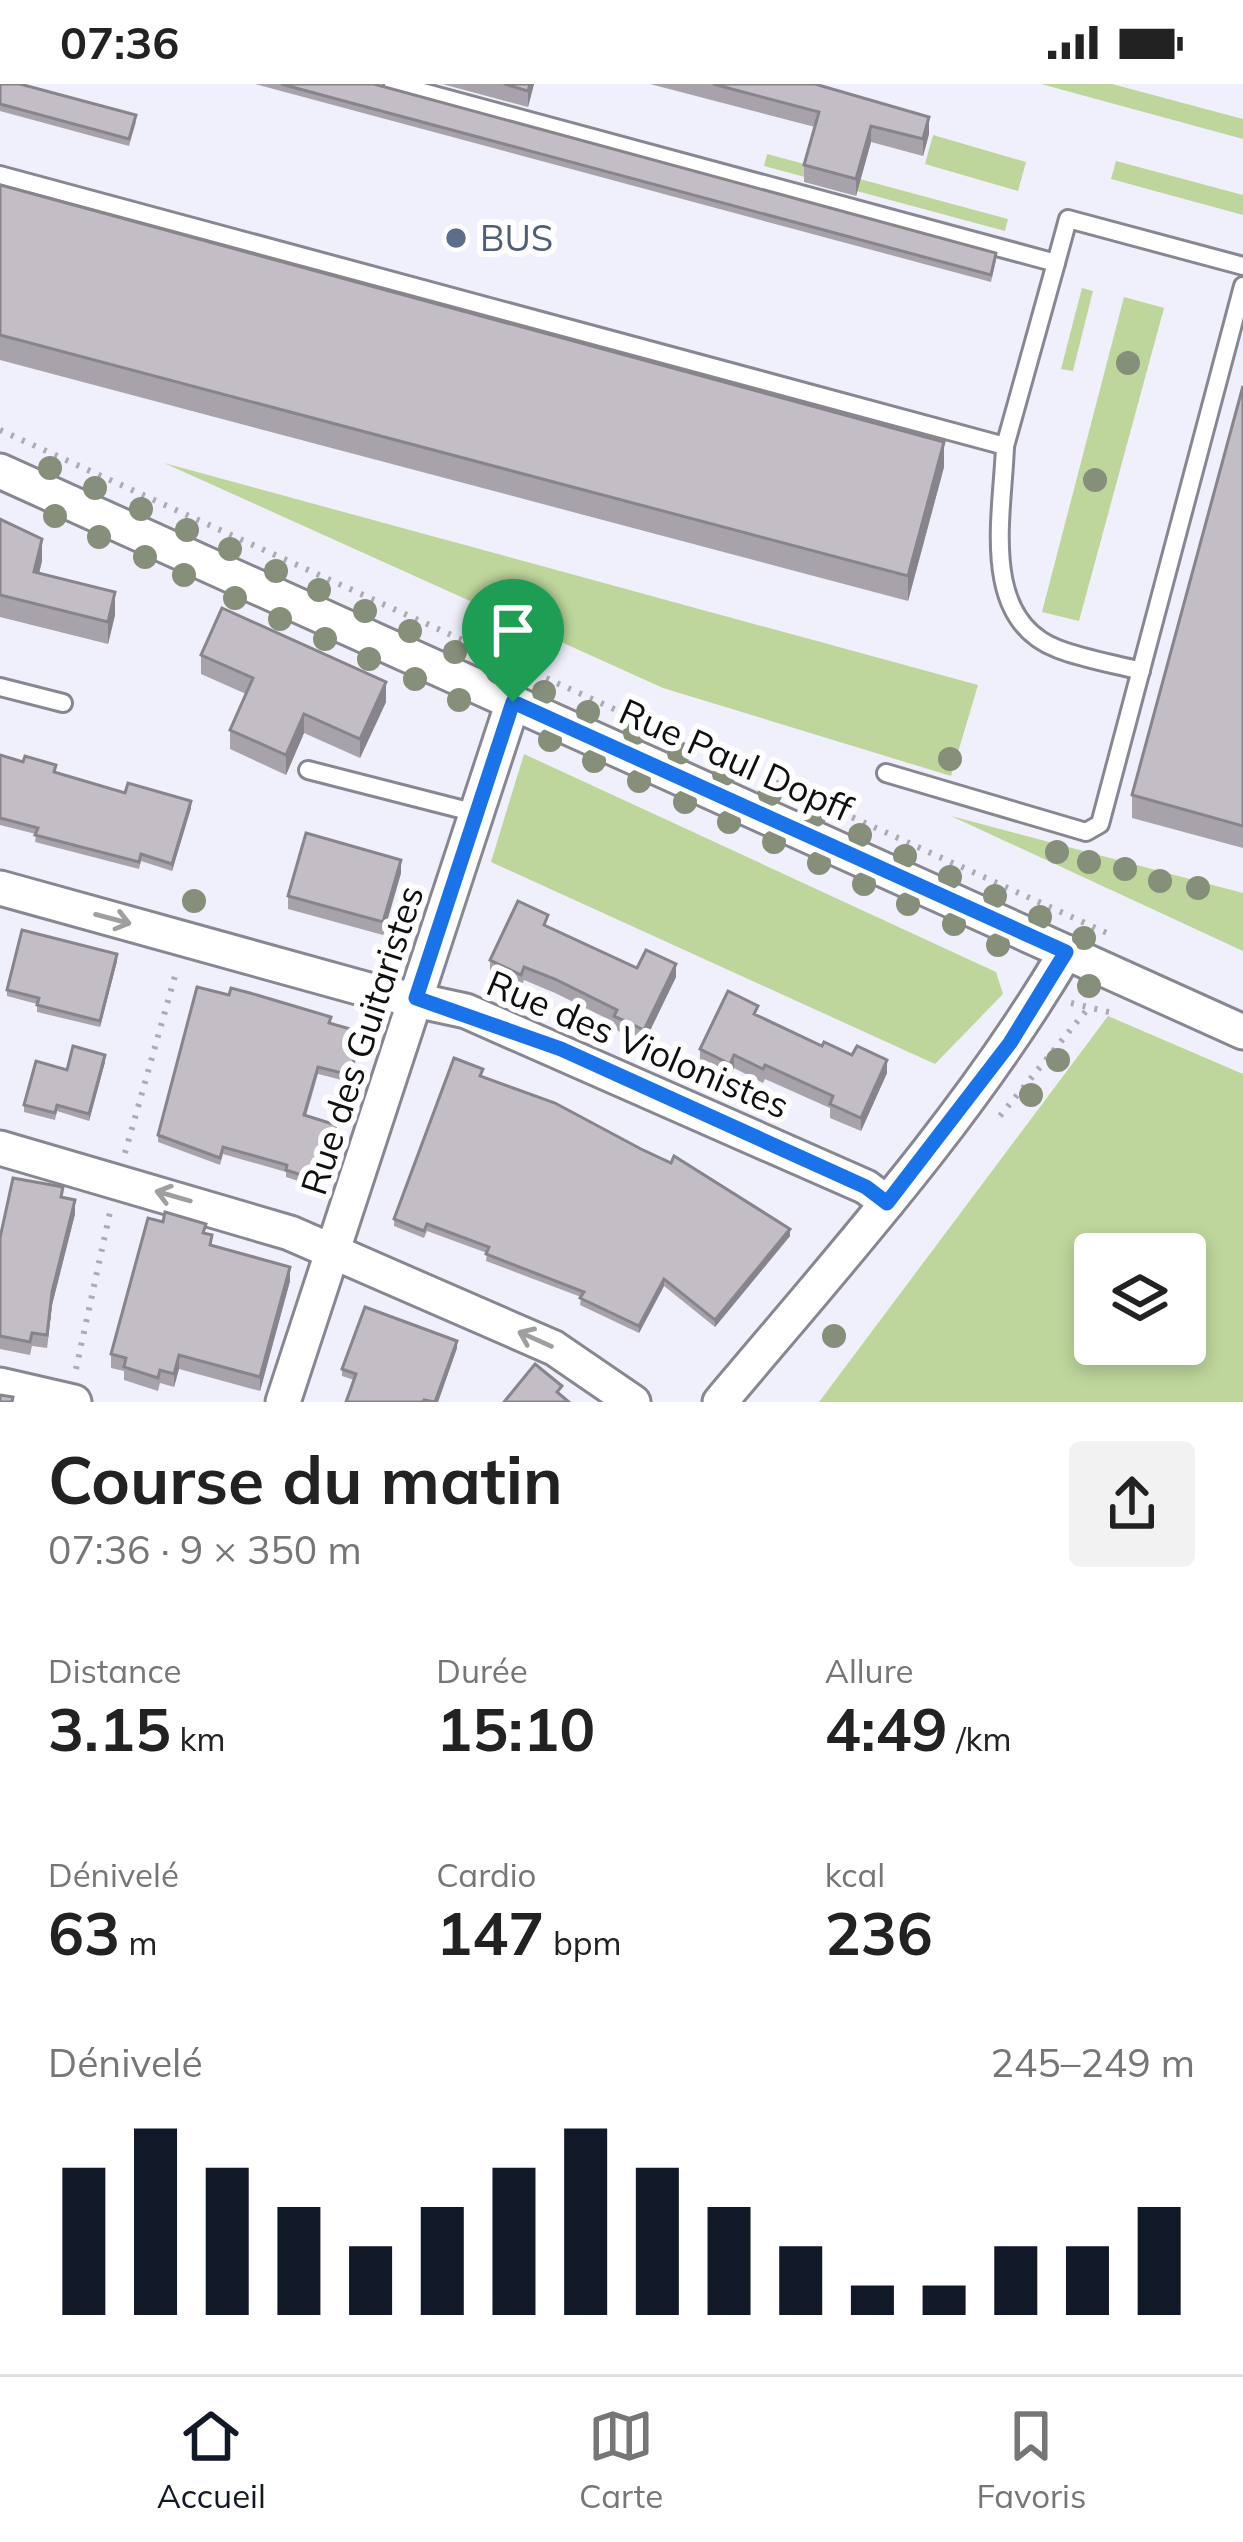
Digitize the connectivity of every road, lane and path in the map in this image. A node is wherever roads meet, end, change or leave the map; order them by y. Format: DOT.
graph roads {
  1 [pos="393,84"];
  2 [pos="0,175"];
  3 [pos="1056,263"];
  4 [pos="1243,266"];
  5 [pos="1243,286"];
  6 [pos="1005,446"];
  7 [pos="0,471"];
  8 [pos="1141,670"];
  9 [pos="0,687"];
  10 [pos="513,702"];
  11 [pos="63,703"];
  12 [pos="308,770"];
  13 [pos="886,773"];
  14 [pos="476,813"];
  15 [pos="0,888"];
  16 [pos="1066,952"];
  17 [pos="416,998"];
  18 [pos="1243,1032"];
  19 [pos="0,1148"];
  20 [pos="887,1203"];
  21 [pos="335,1252"];
  22 [pos="0,1385"];
  23 [pos="74,1402"];
  24 [pos="283,1402"];
  25 [pos="633,1402"];
  26 [pos="720,1402"];
  1 -- 3 [label="lane"];
  2 -- 6 [label="lane"];
  3 -- 4 [label="lane"];
  3 -- 6 [label="lane"];
  5 -- 8 [label="lane"];
  6 -- 8 [label="lane"];
  7 -- 10 [label="street, Rue Paul Dopff"];
  8 -- 13 [label="lane"];
  9 -- 11 [label="lane"];
  10 -- 14 [label="street, Rue des Guitaristes"];
  10 -- 16 [label="street, Rue Paul Dopff"];
  12 -- 14 [label="lane"];
  14 -- 17 [label="street, Rue des Guitaristes"];
  15 -- 17 [label="street, Rue des Violonistes, one-way"];
  16 -- 18 [label="street, Rue Paul Dopff"];
  16 -- 20 [label="street"];
  17 -- 20 [label="street, Rue des Violonistes"];
  17 -- 21 [label="street, Rue des Guitaristes"];
  21 -- 19 [label="street, one-way"];
  20 -- 26 [label="street"];
  21 -- 24 [label="street, Rue des Guitaristes"];
  25 -- 21 [label="street, one-way"];
  22 -- 23 [label="street"];
}
